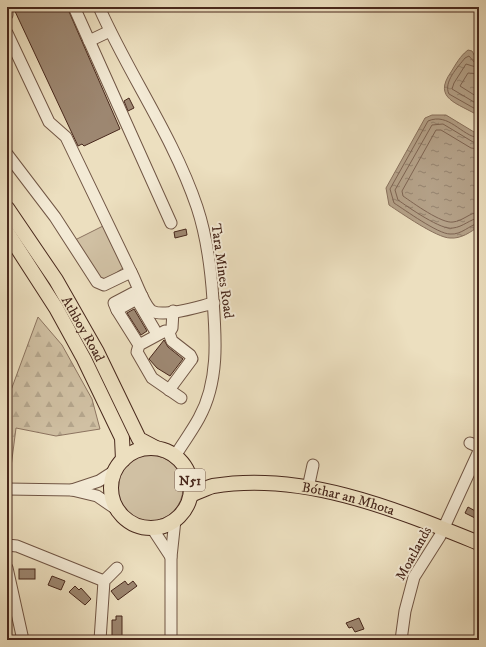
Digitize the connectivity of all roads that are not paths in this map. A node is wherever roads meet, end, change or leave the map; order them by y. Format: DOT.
graph roads {
  1 [pos="74,7"];
  2 [pos="99,7"];
  3 [pos="7,10"];
  4 [pos="7,15"];
  5 [pos="110,31"];
  6 [pos="7,33"];
  7 [pos="89,41"];
  8 [pos="7,154"];
  9 [pos="7,208"];
  10 [pos="171,223"];
  11 [pos="7,232"];
  12 [pos="131,272"];
  13 [pos="131,301"];
  14 [pos="214,303"];
  15 [pos="173,311"];
  16 [pos="170,333"];
  17 [pos="148,339"];
  18 [pos="169,390"];
  19 [pos="181,398"];
  20 [pos="156,448"];
  21 [pos="479,451"];
  22 [pos="175,456"];
  23 [pos="119,465"];
  24 [pos="313,466"];
  25 [pos="188,473"];
  26 [pos="212,486"];
  27 [pos="308,488"];
  28 [pos="7,489"];
  29 [pos="72,490"];
  30 [pos="190,495"];
  31 [pos="119,511"];
  32 [pos="175,520"];
  33 [pos="152,528"];
  34 [pos="444,529"];
  35 [pos="479,542"];
  36 [pos="7,545"];
  37 [pos="171,557"];
  38 [pos="7,568"];
  39 [pos="117,568"];
  40 [pos="104,581"];
  41 [pos="23,640"];
  42 [pos="100,640"];
  43 [pos="171,640"];
  44 [pos="401,640"];
  1 -- 7 [label="street"];
  2 -- 5 [label="street, Tara Mines Road"];
  3 -- 4 [label="street"];
  5 -- 7 [label="street"];
  5 -- 14 [label="street, Tara Mines Road"];
  6 -- 12 [label="street"];
  7 -- 10 [label="street"];
  8 -- 12 [label="street"];
  9 -- 20 [label="main road, Athboy Road / N51"];
  11 -- 23 [label="main road, Athboy Road"];
  12 -- 13 [label="street"];
  13 -- 15 [label="street"];
  13 -- 17 [label="street"];
  13 -- 17 [label="street"];
  14 -- 15 [label="street"];
  14 -- 22 [label="street, Tara Mines Road"];
  15 -- 16 [label="street"];
  16 -- 17 [label="street"];
  16 -- 18 [label="street"];
  17 -- 18 [label="street"];
  18 -- 19 [label="street"];
  20 -- 22 [label="main road, N51"];
  20 -- 23 [label="main road"];
  21 -- 34 [label="street, Moatlands"];
  22 -- 25 [label="main road, N51"];
  23 -- 29 [label="street"];
  23 -- 31 [label="main road"];
  24 -- 27 [label="street"];
  25 -- 26 [label="main road, N51"];
  25 -- 30 [label="main road, N51"];
  26 -- 27 [label="main road, Bóthar an Mhota / N51"];
  26 -- 30 [label="main road, Bóthar an Mhota / N51"];
  27 -- 34 [label="main road, Bóthar an Mhota / N51"];
  28 -- 29 [label="street"];
  29 -- 31 [label="street"];
  30 -- 32 [label="main road, N51"];
  31 -- 33 [label="main road"];
  32 -- 33 [label="main road"];
  32 -- 37 [label="street"];
  33 -- 37 [label="street"];
  34 -- 35 [label="main road, Bóthar an Mhota / N51"];
  34 -- 44 [label="street, Moatlands"];
  36 -- 40 [label="street"];
  37 -- 43 [label="street"];
  38 -- 41 [label="street"];
  39 -- 40 [label="street"];
  40 -- 42 [label="street"];
}
